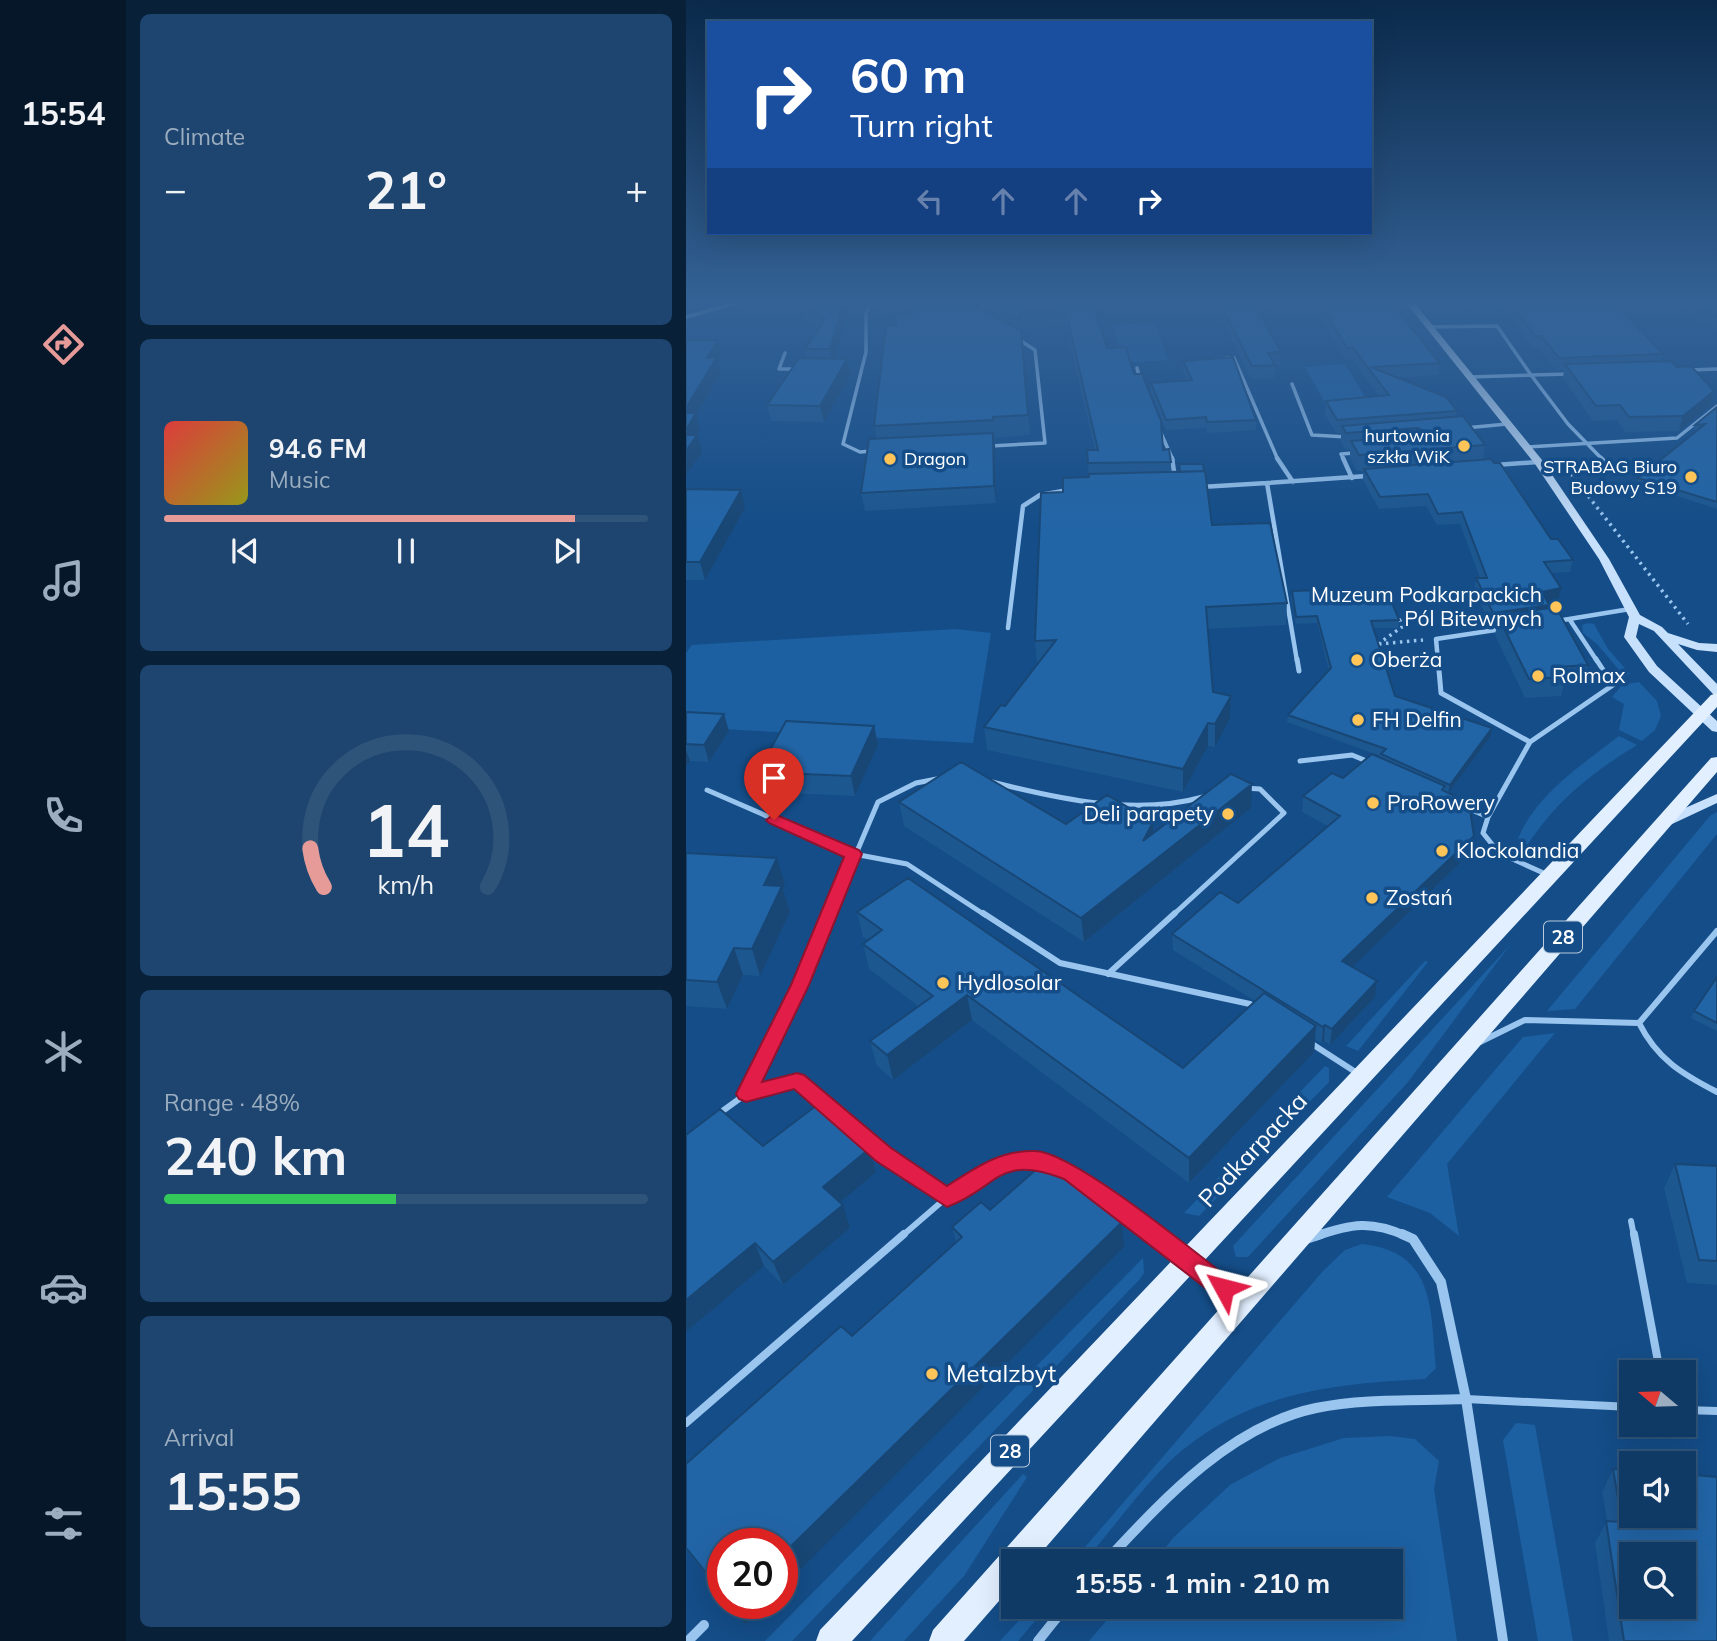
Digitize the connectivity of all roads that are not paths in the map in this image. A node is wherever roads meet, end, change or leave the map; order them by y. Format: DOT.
graph roads {
  1 [pos="860,377"];
  2 [pos="1038,377"];
  3 [pos="1139,377"];
  4 [pos="1242,377"];
  5 [pos="1469,377"];
  6 [pos="1482,377"];
  7 [pos="1532,377"];
  8 [pos="1292,384"];
  9 [pos="1143,391"];
  10 [pos="1717,407"];
  11 [pos="1507,424"];
  12 [pos="1157,425"];
  13 [pos="1455,429"];
  14 [pos="1358,436"];
  15 [pos="1586,441"];
  16 [pos="981,446"];
  17 [pos="1527,447"];
  18 [pos="881,451"];
  19 [pos="1366,452"];
  20 [pos="1539,462"];
  21 [pos="1606,464"];
  22 [pos="1494,465"];
  23 [pos="1378,475"];
  24 [pos="1352,478"];
  25 [pos="1293,482"];
  26 [pos="1267,483"];
  27 [pos="1192,487"];
  28 [pos="1177,488"];
  29 [pos="1075,490"];
  30 [pos="1633,613"];
  31 [pos="1570,620"];
  32 [pos="1543,624"];
  33 [pos="1008,628"];
  34 [pos="1516,628"];
  35 [pos="1662,634"];
  36 [pos="1717,648"];
  37 [pos="1299,671"];
  38 [pos="1717,691"];
  39 [pos="1717,698"];
  40 [pos="1701,714"];
  41 [pos="1717,728"];
  42 [pos="1530,742"];
  43 [pos="1300,761"];
  44 [pos="1717,762"];
  45 [pos="1377,766"];
  46 [pos="952,776"];
  47 [pos="989,781"];
  48 [pos="1235,787"];
  49 [pos="707,790"];
  50 [pos="1211,792"];
  51 [pos="1717,798"];
  52 [pos="1451,800"];
  53 [pos="1488,817"];
  54 [pos="1664,822"];
  55 [pos="853,854"];
  56 [pos="1551,876"];
  57 [pos="1717,931"];
  58 [pos="1108,974"];
  59 [pos="1261,1012"];
  60 [pos="1639,1023"];
  61 [pos="1307,1041"];
  62 [pos="1462,1052"];
  63 [pos="1363,1076"];
  64 [pos="1717,1092"];
  65 [pos="746,1094"];
  66 [pos="706,1123"];
  67 [pos="947,1198"];
  68 [pos="1631,1221"];
  69 [pos="1294,1243"];
  70 [pos="1189,1261"];
  71 [pos="1242,1302"];
  72 [pos="1658,1360"];
  73 [pos="1466,1399"];
  74 [pos="1619,1406"];
  75 [pos="1696,1410"];
  76 [pos="1717,1411"];
  77 [pos="686,1423"];
  78 [pos="1025,1549"];
  79 [pos="1118,1549"];
  80 [pos="1001,1577"];
  81 [pos="1056,1619"];
  82 [pos="704,1625"];
  83 [pos="688,1641"];
  84 [pos="831,1641"];
  85 [pos="944,1641"];
  86 [pos="1038,1641"];
  87 [pos="1503,1641"];
  1 -- 18 [label="lane"];
  2 -- 16 [label="lane"];
  3 -- 9 [label="lane"];
  4 -- 25 [label="lane"];
  5 -- 6 [label="lane"];
  5 -- 11 [label="street"];
  7 -- 15 [label="lane"];
  8 -- 14 [label="lane"];
  10 -- 15 [label="lane"];
  11 -- 13 [label="lane"];
  11 -- 17 [label="street"];
  12 -- 28 [label="lane"];
  15 -- 17 [label="lane"];
  15 -- 21 [label="lane"];
  17 -- 20 [label="street"];
  19 -- 24 [label="lane"];
  20 -- 22 [label="lane"];
  20 -- 30 [label="street"];
  23 -- 24 [label="lane"];
  24 -- 25 [label="lane"];
  25 -- 26 [label="lane"];
  26 -- 27 [label="lane"];
  26 -- 37 [label="lane"];
  29 -- 33 [label="lane"];
  30 -- 31 [label="lane"];
  30 -- 35 [label="street"];
  30 -- 40 [label="street"];
  31 -- 32 [label="lane"];
  31 -- 42 [label="lane"];
  34 -- 42 [label="lane"];
  35 -- 36 [label="street"];
  35 -- 38 [label="street"];
  39 -- 40 [label="main road, Podkarpacka / 28"];
  40 -- 41 [label="street"];
  40 -- 56 [label="main road, Podkarpacka / 28"];
  42 -- 53 [label="lane"];
  43 -- 45 [label="lane"];
  44 -- 54 [label="main road, 28"];
  46 -- 55 [label="lane"];
  47 -- 50 [label="lane"];
  48 -- 58 [label="lane"];
  49 -- 55 [label="lane"];
  51 -- 54 [label="street"];
  52 -- 53 [label="lane"];
  53 -- 56 [label="lane"];
  54 -- 62 [label="main road, 28"];
  55 -- 58 [label="lane"];
  55 -- 65 [label="lane"];
  56 -- 63 [label="main road, Podkarpacka / 28"];
  57 -- 60 [label="lane"];
  58 -- 59 [label="lane"];
  60 -- 62 [label="lane"];
  60 -- 64 [label="lane"];
  61 -- 63 [label="lane"];
  62 -- 69 [label="main road, 28"];
  63 -- 70 [label="main road, Podkarpacka / 28"];
  65 -- 66 [label="lane"];
  65 -- 67 [label="lane"];
  67 -- 70 [label="lane"];
  67 -- 77 [label="lane"];
  68 -- 72 [label="lane"];
  69 -- 71 [label="main road, 28"];
  69 -- 73 [label="street"];
  70 -- 71 [label="lane"];
  70 -- 84 [label="main road, Podkarpacka / 28"];
  71 -- 78 [label="main road, 28"];
  73 -- 74 [label="lane"];
  73 -- 79 [label="street"];
  73 -- 87 [label="street"];
  75 -- 76 [label="lane"];
  80 -- 85 [label="main road, 28"];
  81 -- 86 [label="street"];
  82 -- 83 [label="street"];
}
